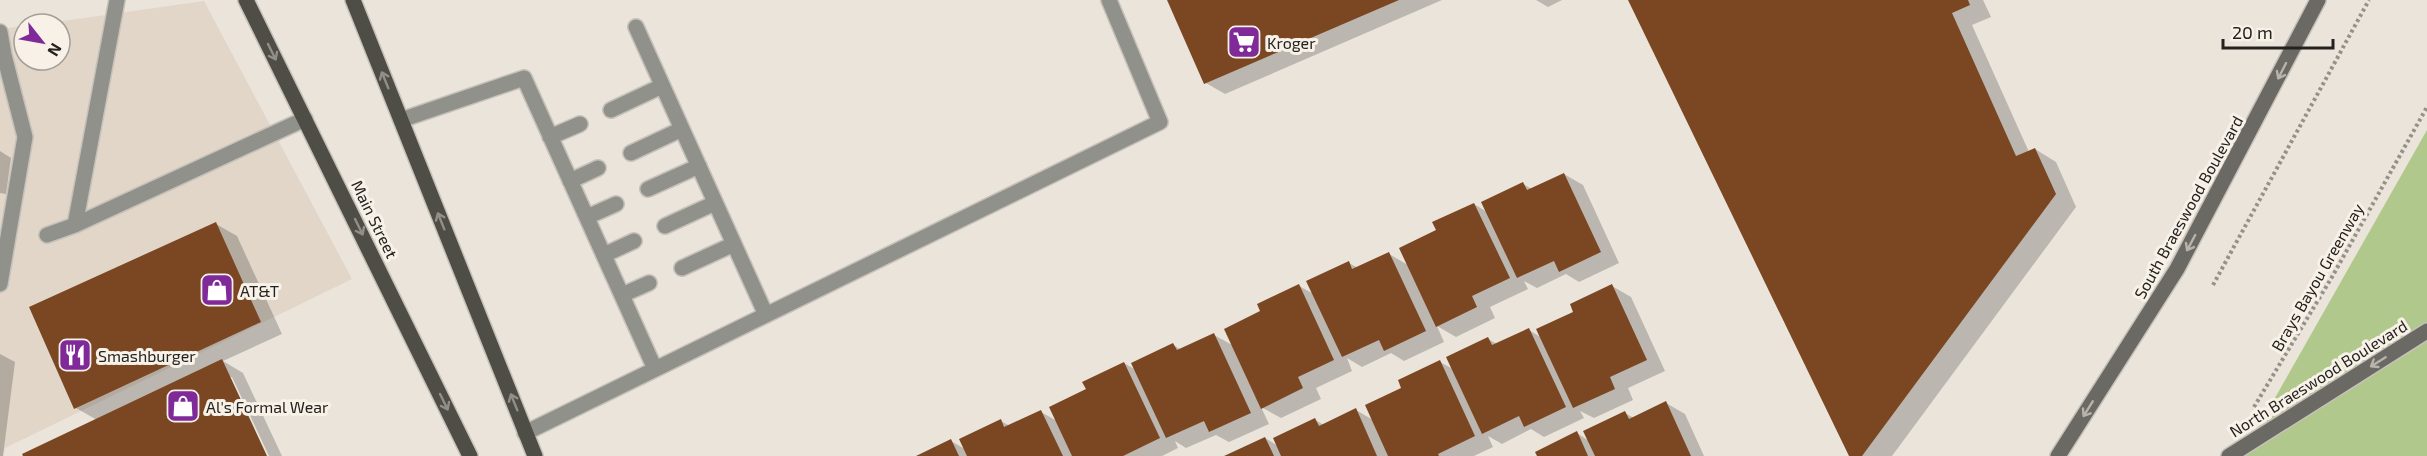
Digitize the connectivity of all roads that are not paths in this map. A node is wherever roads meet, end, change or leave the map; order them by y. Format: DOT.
graph roads {
  1 [pos="117,0"];
  2 [pos="246,0"];
  3 [pos="353,0"];
  4 [pos="1109,0"];
  5 [pos="2318,0"];
  6 [pos="636,27"];
  7 [pos="0,32"];
  8 [pos="2,55"];
  9 [pos="662,86"];
  10 [pos="611,110"];
  11 [pos="305,119"];
  12 [pos="401,120"];
  13 [pos="580,124"];
  14 [pos="682,129"];
  15 [pos="550,137"];
  16 [pos="631,153"];
  17 [pos="699,166"];
  18 [pos="598,168"];
  19 [pos="570,181"];
  20 [pos="648,189"];
  21 [pos="715,203"];
  22 [pos="616,204"];
  23 [pos="587,218"];
  24 [pos="75,225"];
  25 [pos="665,226"];
  26 [pos="47,235"];
  27 [pos="634,241"];
  28 [pos="734,244"];
  29 [pos="604,255"];
  30 [pos="682,268"];
  31 [pos="649,283"];
  32 [pos="0,284"];
  33 [pos="622,295"];
  34 [pos="766,315"];
  35 [pos="2427,331"];
  36 [pos="655,369"];
  37 [pos="525,433"];
  38 [pos="470,456"];
  39 [pos="535,456"];
  40 [pos="2058,456"];
  41 [pos="2229,456"];
  1 -- 24 [label="lane"];
  2 -- 11 [label="main road, Main Street, one-way"];
  12 -- 3 [label="main road, one-way"];
  4 -- 34 [label="lane"];
  5 -- 40 [label="main road, South Braeswood Boulevard, one-way"];
  6 -- 9 [label="lane"];
  7 -- 8 [label="lane"];
  8 -- 32 [label="lane"];
  9 -- 10 [label="lane"];
  9 -- 14 [label="lane"];
  11 -- 24 [label="lane"];
  11 -- 38 [label="main road, Main Street, one-way"];
  12 -- 15 [label="lane"];
  37 -- 12 [label="main road, one-way"];
  13 -- 15 [label="lane"];
  14 -- 16 [label="lane"];
  14 -- 17 [label="lane"];
  15 -- 19 [label="lane"];
  17 -- 20 [label="lane"];
  17 -- 21 [label="lane"];
  18 -- 19 [label="lane"];
  19 -- 23 [label="lane"];
  21 -- 25 [label="lane"];
  21 -- 28 [label="lane"];
  22 -- 23 [label="lane"];
  23 -- 29 [label="lane"];
  24 -- 26 [label="lane"];
  27 -- 29 [label="lane"];
  28 -- 30 [label="lane"];
  28 -- 34 [label="lane"];
  29 -- 33 [label="lane"];
  31 -- 33 [label="lane"];
  33 -- 36 [label="lane"];
  34 -- 36 [label="lane"];
  35 -- 41 [label="main road, North Braeswood Boulevard, one-way"];
  36 -- 37 [label="lane"];
  37 -- 39 [label="main road"];
}
